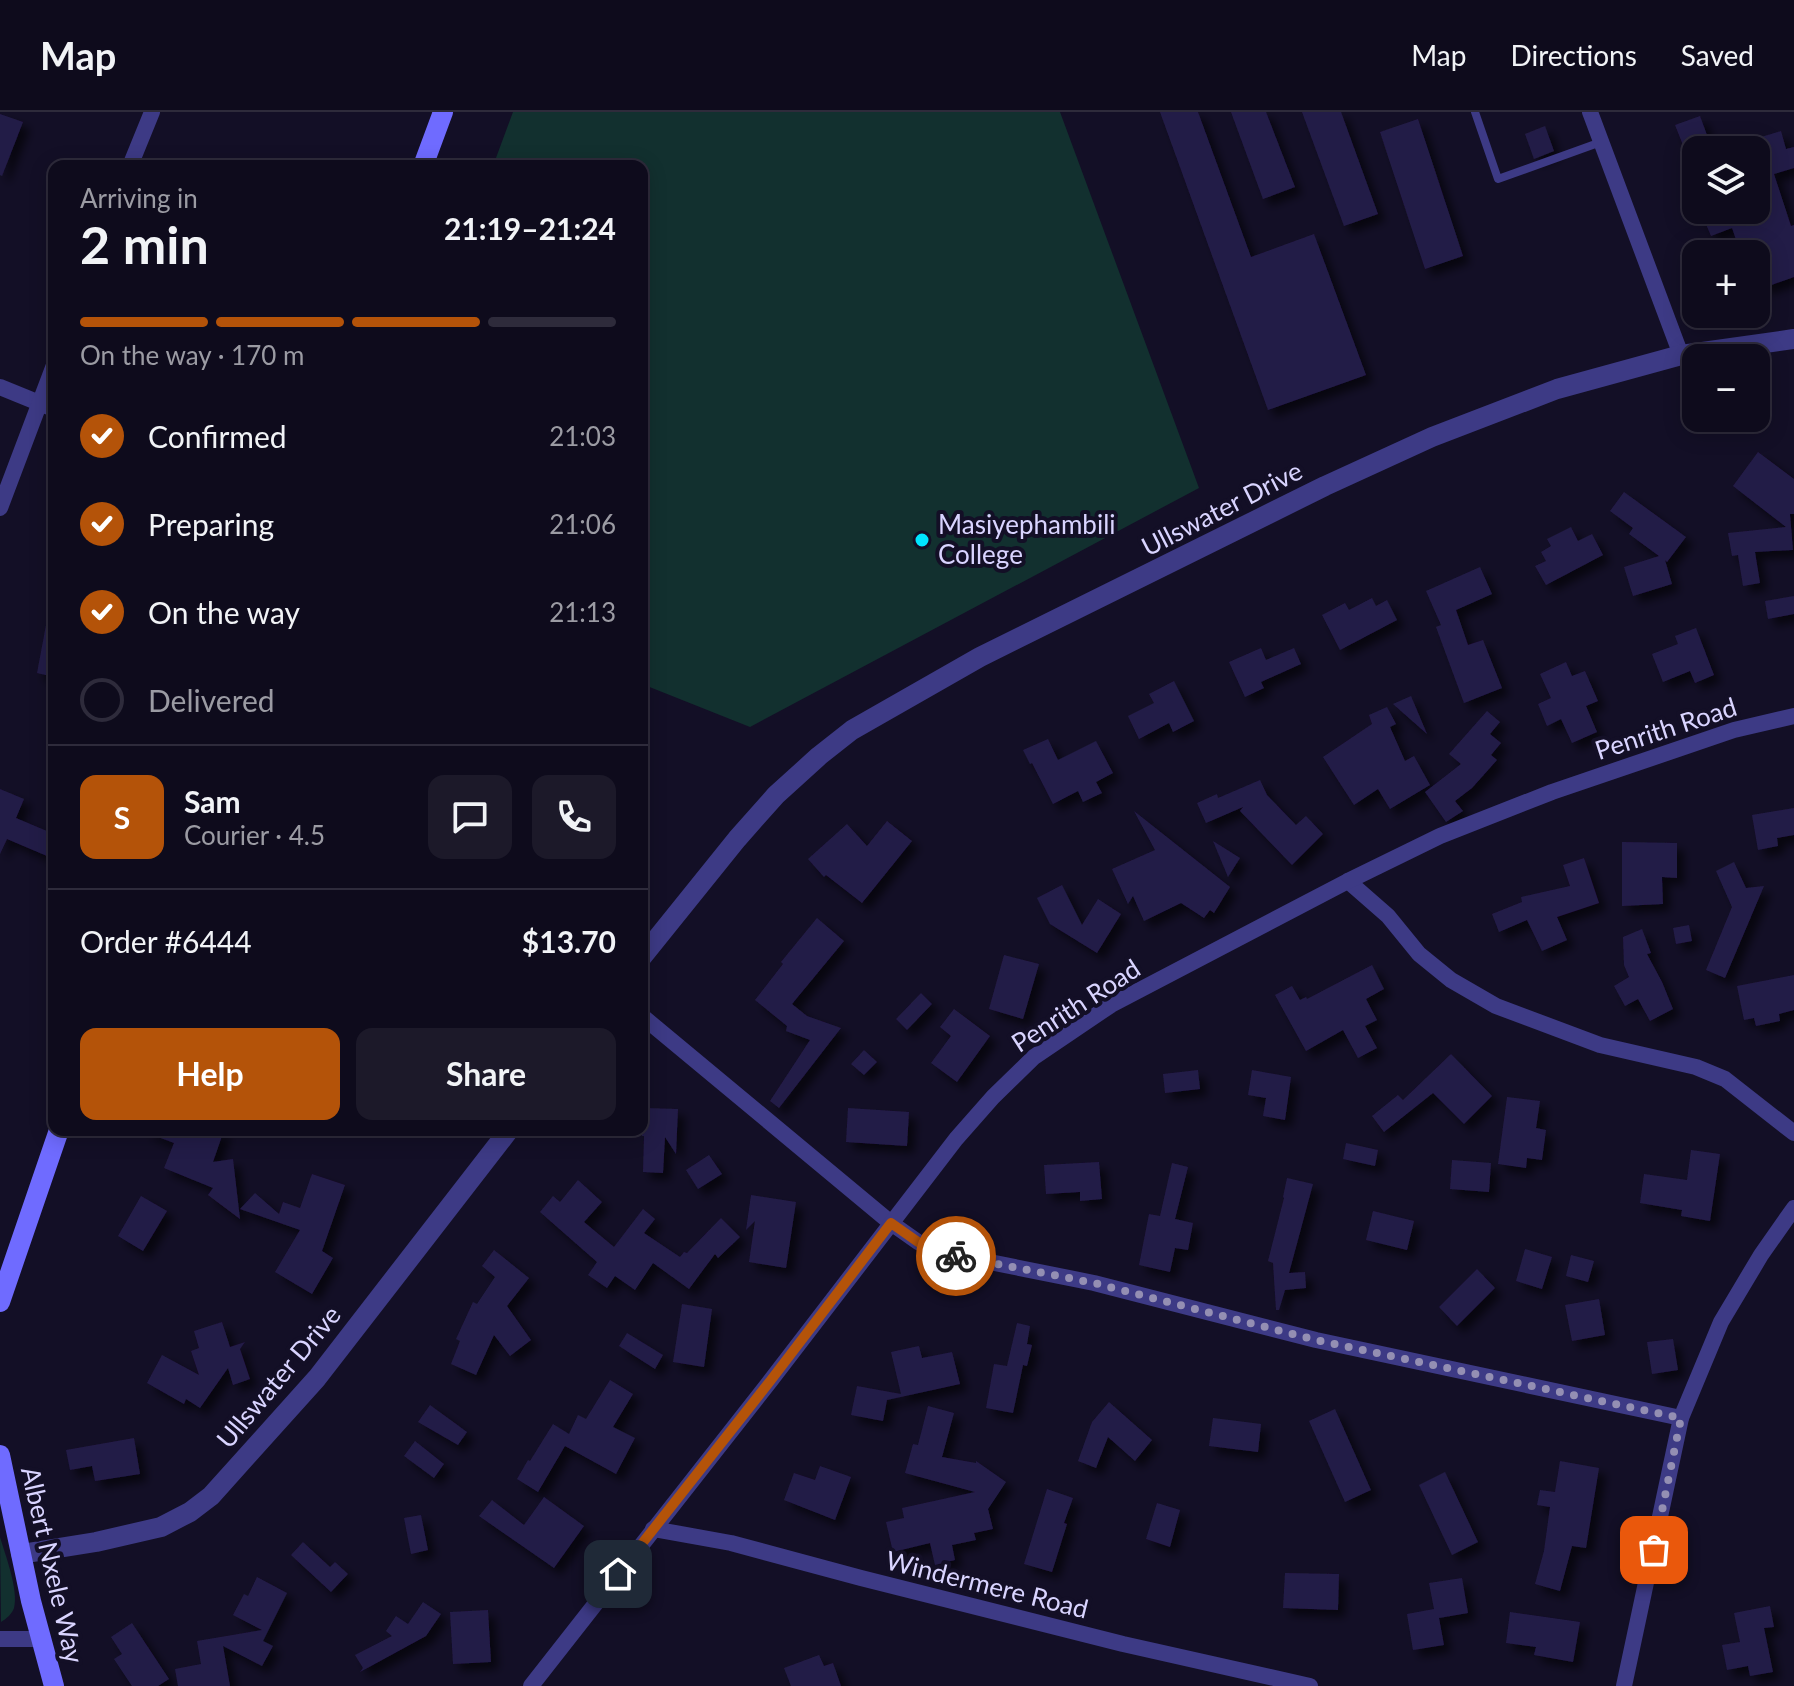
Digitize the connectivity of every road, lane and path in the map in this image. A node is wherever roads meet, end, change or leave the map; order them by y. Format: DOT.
graph roads {
  1 [pos="152,112"];
  2 [pos="443,112"];
  3 [pos="1475,112"];
  4 [pos="1590,112"];
  5 [pos="1602,142"];
  6 [pos="132,160"];
  7 [pos="425,160"];
  8 [pos="1794,339"];
  9 [pos="1681,355"];
  10 [pos="0,387"];
  11 [pos="47,406"];
  12 [pos="0,508"];
  13 [pos="1794,716"];
  14 [pos="1348,881"];
  15 [pos="648,950"];
  16 [pos="648,1021"];
  17 [pos="1794,1133"];
  18 [pos="57,1136"];
  19 [pos="504,1136"];
  20 [pos="1794,1208"];
  21 [pos="891,1223"];
  22 [pos="0,1302"];
  23 [pos="1681,1418"];
  24 [pos="0,1455"];
  25 [pos="653,1529"];
  26 [pos="21,1554"];
  27 [pos="0,1639"];
  28 [pos="41,1639"];
  29 [pos="54,1686"];
  30 [pos="531,1686"];
  31 [pos="1310,1686"];
  32 [pos="1624,1686"];
  1 -- 6 [label="street"];
  2 -- 7 [label="main road"];
  3 -- 5 [label="lane"];
  4 -- 5 [label="street"];
  5 -- 9 [label="street"];
  8 -- 9 [label="street, Ullswater Drive"];
  9 -- 15 [label="street, Ullswater Drive"];
  10 -- 11 [label="street"];
  11 -- 12 [label="street"];
  13 -- 14 [label="street, Penrith Road"];
  14 -- 17 [label="street"];
  14 -- 21 [label="street, Penrith Road"];
  16 -- 21 [label="street"];
  18 -- 22 [label="main road"];
  19 -- 26 [label="street, Ullswater Drive"];
  20 -- 23 [label="street"];
  21 -- 23 [label="street"];
  21 -- 25 [label="street, Penrith Road"];
  23 -- 32 [label="street"];
  24 -- 26 [label="main road, Albert Nxele Way"];
  25 -- 30 [label="street, Penrith Road"];
  25 -- 31 [label="street, Windermere Road"];
  26 -- 28 [label="main road, Albert Nxele Way"];
  27 -- 28 [label="street"];
  28 -- 29 [label="main road, Albert Nxele Way"];
}
